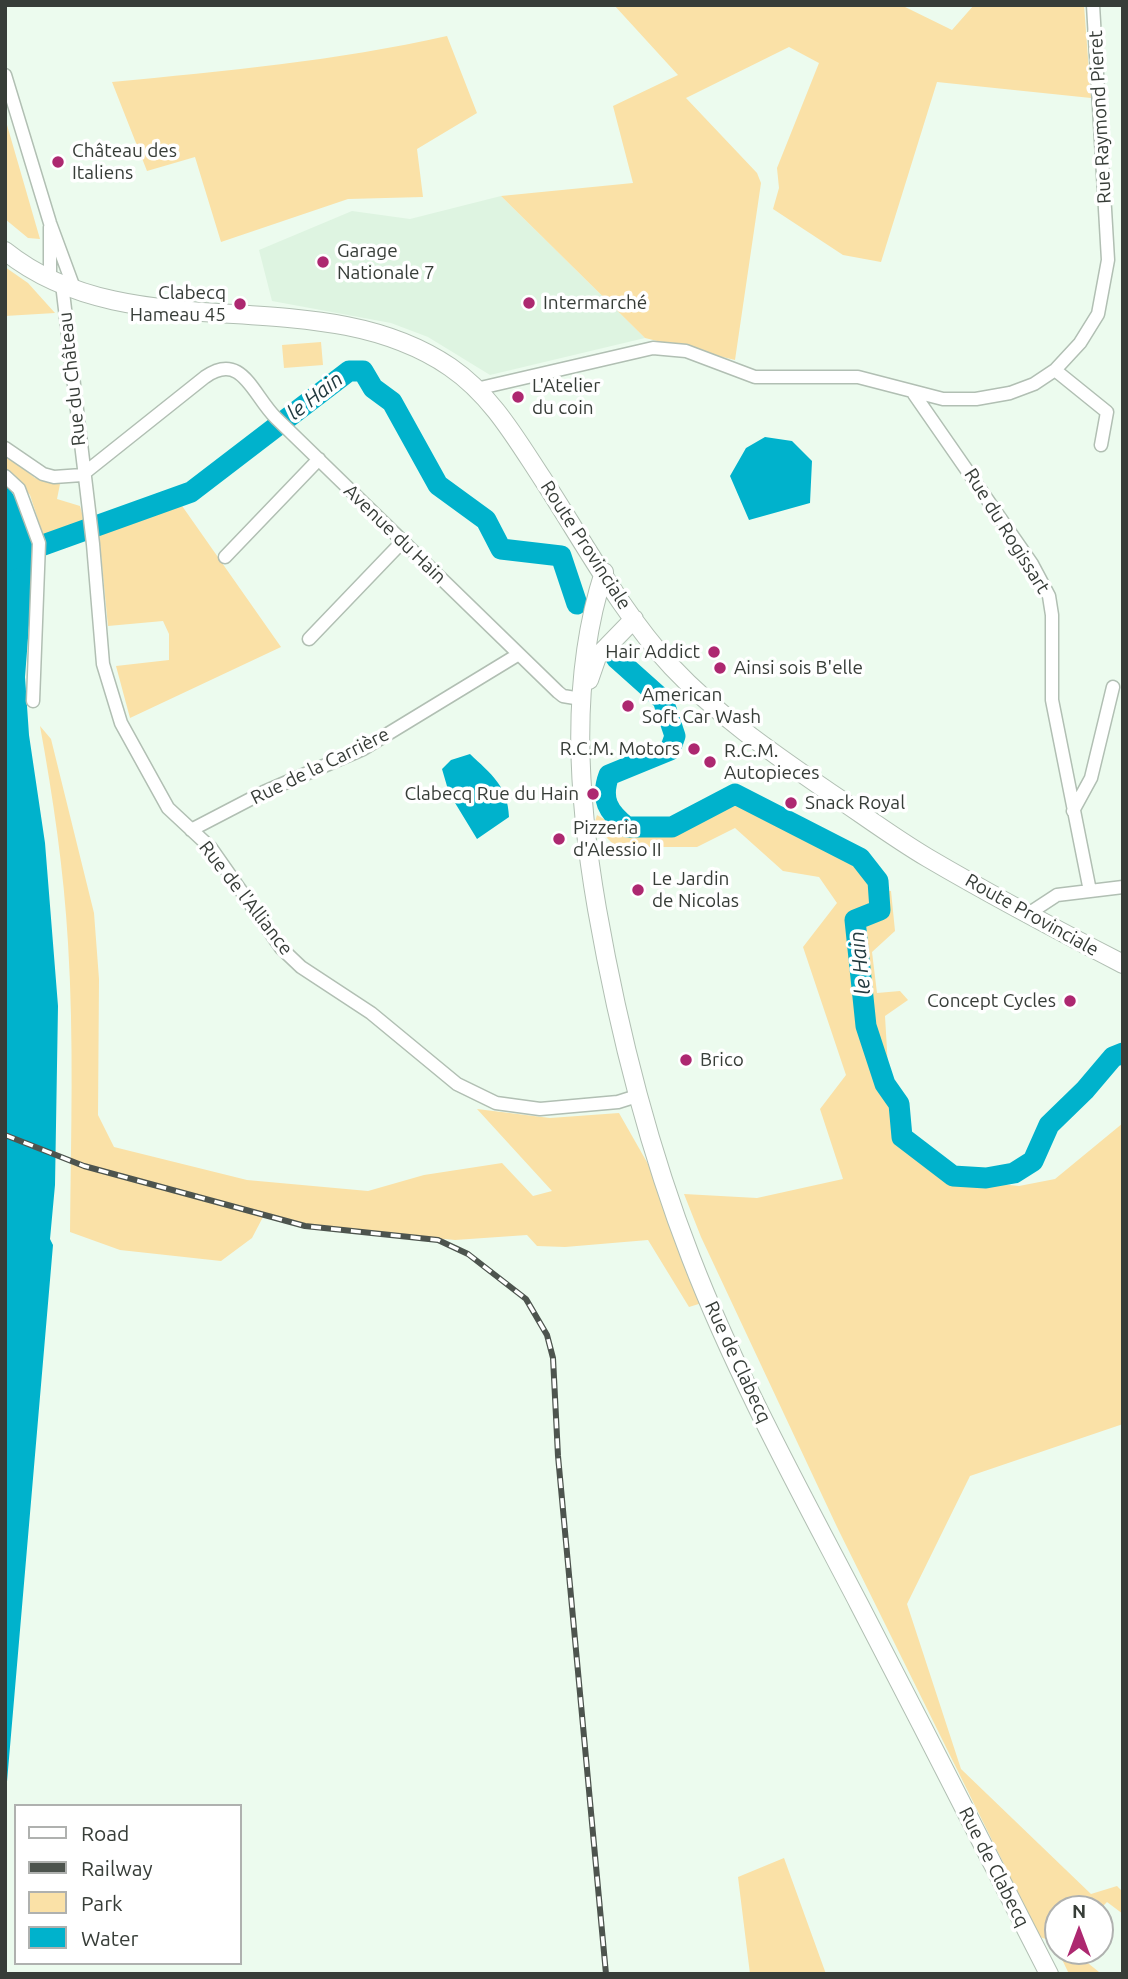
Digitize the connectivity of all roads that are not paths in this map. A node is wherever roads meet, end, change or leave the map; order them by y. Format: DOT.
graph roads {
  1 [pos="1093,5"];
  2 [pos="5,75"];
  3 [pos="50,223"];
  4 [pos="5,251"];
  5 [pos="62,283"];
  6 [pos="1055,370"];
  7 [pos="476,389"];
  8 [pos="914,394"];
  9 [pos="1101,445"];
  10 [pos="5,448"];
  11 [pos="319,459"];
  12 [pos="82,475"];
  13 [pos="5,477"];
  14 [pos="403,541"];
  15 [pos="225,557"];
  16 [pos="604,572"];
  17 [pos="634,619"];
  18 [pos="309,639"];
  19 [pos="519,654"];
  20 [pos="1113,687"];
  21 [pos="581,699"];
  22 [pos="33,701"];
  23 [pos="1073,811"];
  24 [pos="191,830"];
  25 [pos="1123,887"];
  26 [pos="1090,891"];
  27 [pos="1028,914"];
  28 [pos="1123,964"];
  29 [pos="636,1096"];
  30 [pos="1049,1974"];
  1 -- 6 [label="street, Rue Raymond Pieret"];
  2 -- 3 [label="street, Rue du Château"];
  3 -- 5 [label="street, Rue du Château"];
  3 -- 5 [label="street, Rue du Château"];
  4 -- 5 [label="street, Route Provinciale"];
  5 -- 7 [label="street, Route Provinciale"];
  5 -- 12 [label="street, Rue du Château"];
  6 -- 8 [label="street, Rue Raymond Pieret"];
  6 -- 9 [label="street"];
  7 -- 8 [label="street, Rue Raymond Pieret"];
  7 -- 16 [label="street, Route Provinciale"];
  8 -- 23 [label="street, Rue du Rogissart"];
  10 -- 12 [label="street"];
  11 -- 12 [label="street, Avenue du Hain"];
  11 -- 14 [label="street, Avenue du Hain"];
  11 -- 15 [label="street"];
  12 -- 24 [label="street, Rue de l'Alliance"];
  13 -- 22 [label="street"];
  14 -- 18 [label="street"];
  14 -- 19 [label="street, Avenue du Hain"];
  16 -- 17 [label="street, Route Provinciale"];
  16 -- 21 [label="street, Rue de Clabecq"];
  17 -- 21 [label="street, Rue de Clabecq"];
  17 -- 27 [label="street, Route Provinciale"];
  19 -- 21 [label="street, Avenue du Hain"];
  19 -- 24 [label="street, Rue de la Carrière"];
  20 -- 23 [label="street"];
  21 -- 29 [label="street, Rue de Clabecq"];
  23 -- 26 [label="street, Rue du Rogissart"];
  24 -- 29 [label="street, Rue de l'Alliance"];
  25 -- 26 [label="street"];
  26 -- 27 [label="street"];
  27 -- 28 [label="street, Route Provinciale"];
  29 -- 30 [label="street, Rue de Clabecq"];
}
